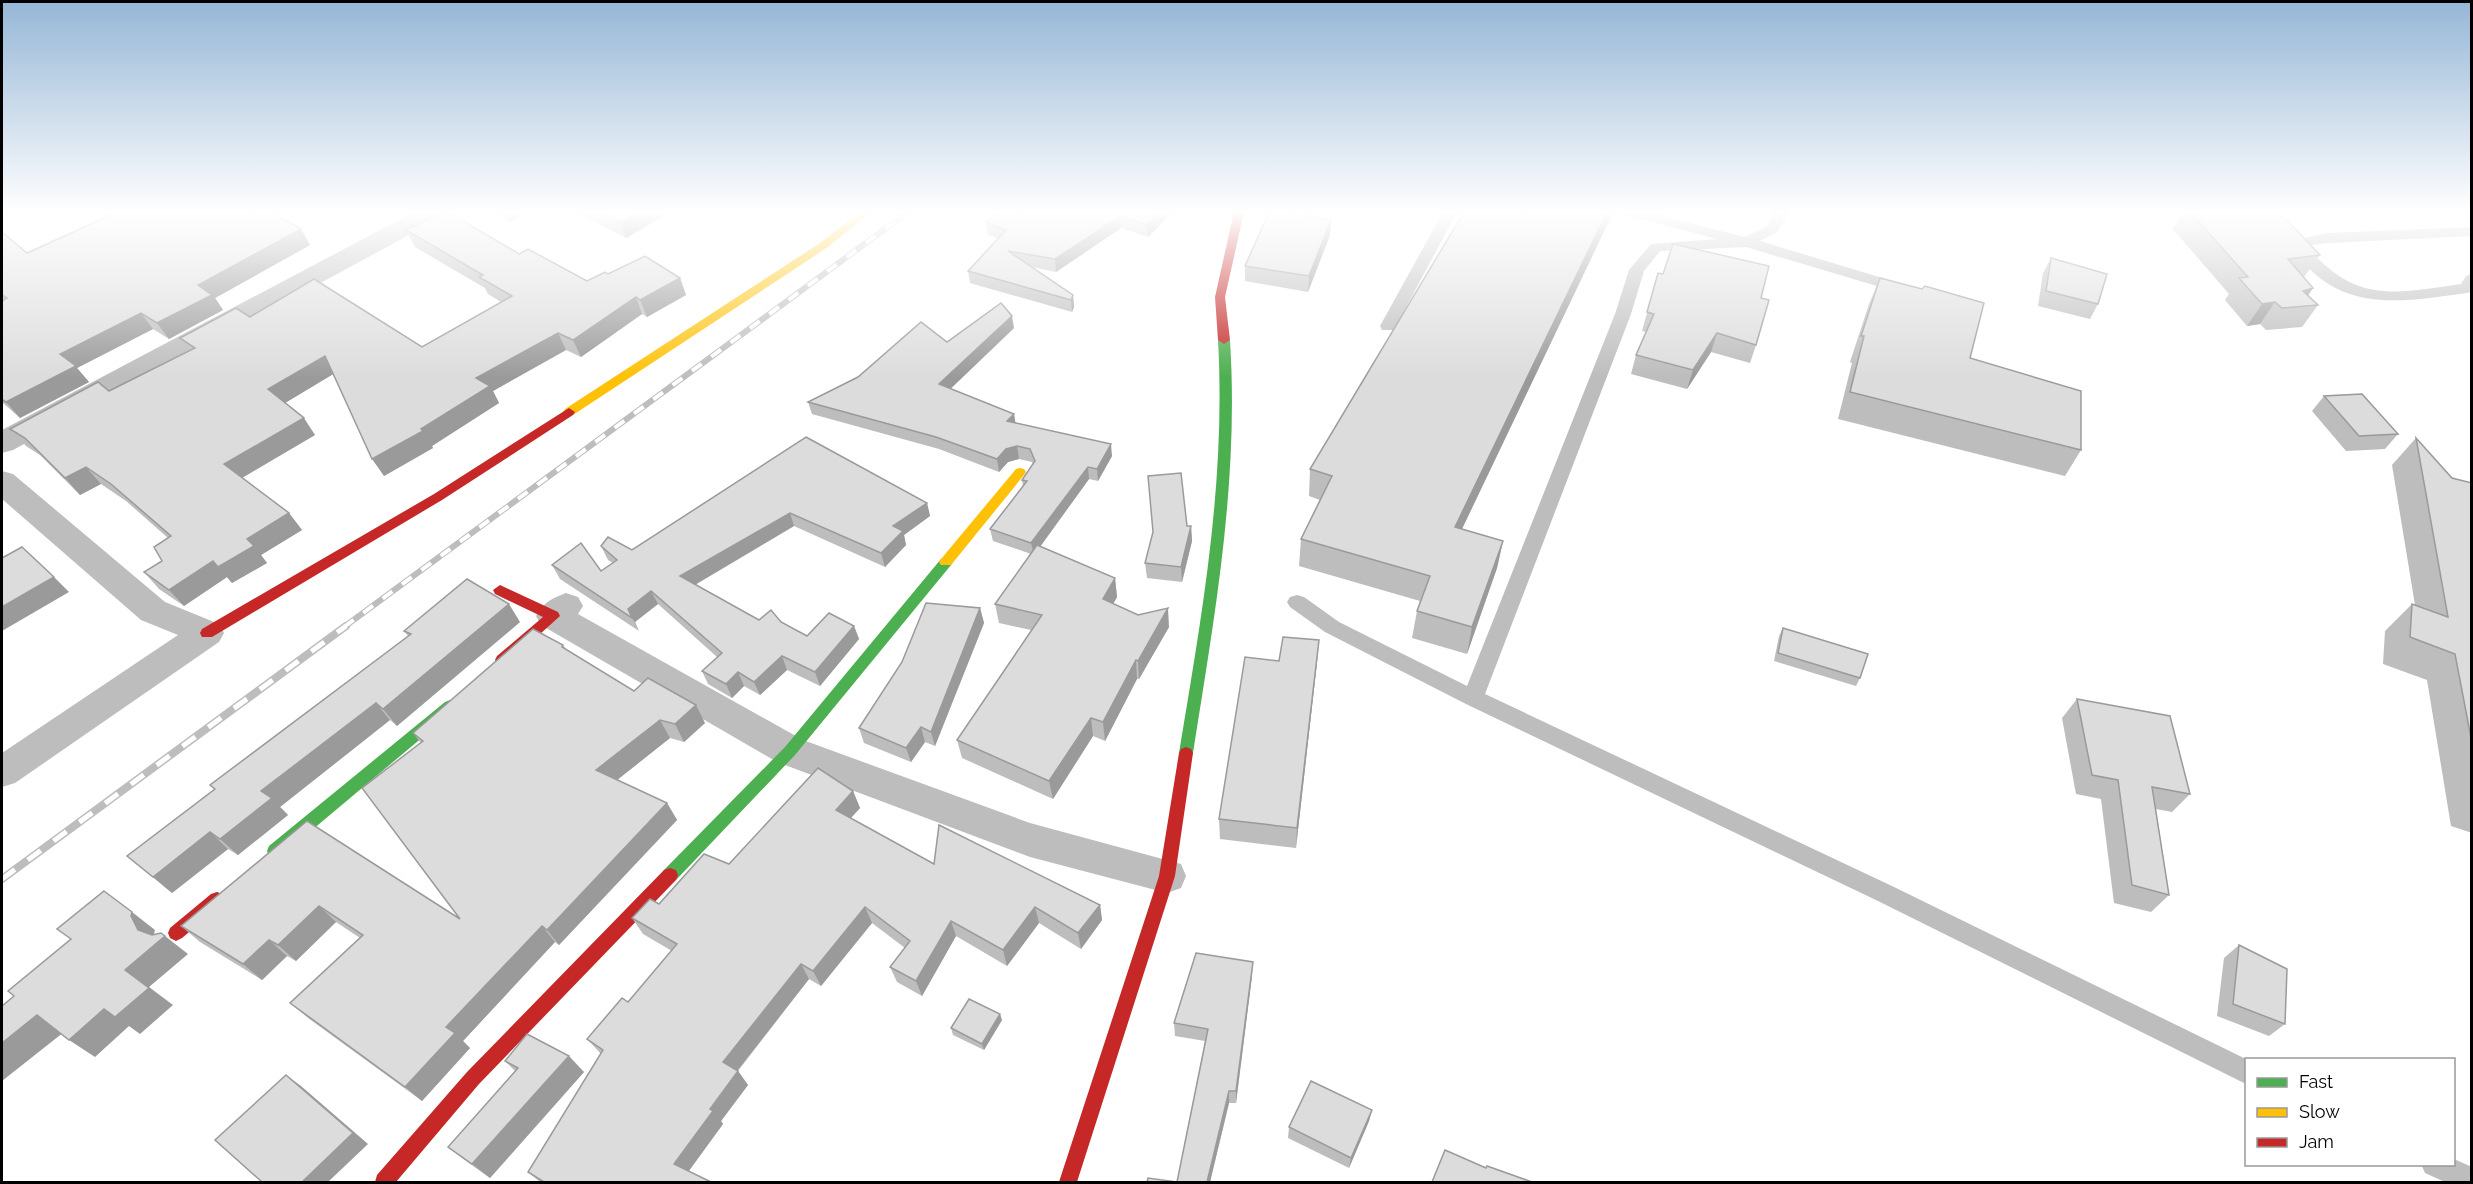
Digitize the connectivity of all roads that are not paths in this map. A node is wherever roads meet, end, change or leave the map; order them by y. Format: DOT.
graph roads {
  1 [pos="324,267"];
  2 [pos="789,267"];
  3 [pos="1227,267"];
  4 [pos="1420,267"];
  5 [pos="1639,267"];
  6 [pos="1829,267"];
  7 [pos="2315,267"];
  8 [pos="2470,285"];
  9 [pos="1919,294"];
  10 [pos="1388,326"];
  11 [pos="2,443"];
  12 [pos="1020,472"];
  13 [pos="2,482"];
  14 [pos="500,590"];
  15 [pos="1297,602"];
  16 [pos="560,611"];
  17 [pos="207,633"];
  18 [pos="493,669"];
  19 [pos="1473,698"];
  20 [pos="458,699"];
  21 [pos="790,751"];
  22 [pos="2,772"];
  23 [pos="268,857"];
  24 [pos="1167,876"];
  25 [pos="232,887"];
  26 [pos="176,933"];
  27 [pos="2245,1071"];
  28 [pos="2438,1166"];
  29 [pos="2472,1181"];
  30 [pos="384,1182"];
  31 [pos="1068,1182"];
  1 -- 11 [label="street"];
  2 -- 17 [label="street"];
  3 -- 24 [label="street"];
  4 -- 10 [label="lane"];
  5 -- 19 [label="lane"];
  6 -- 9 [label="lane"];
  7 -- 8 [label="lane"];
  12 -- 21 [label="street"];
  13 -- 17 [label="street"];
  14 -- 16 [label="street"];
  15 -- 19 [label="lane"];
  16 -- 18 [label="street"];
  16 -- 21 [label="street"];
  17 -- 22 [label="street"];
  19 -- 27 [label="lane"];
  20 -- 23 [label="street"];
  21 -- 24 [label="street"];
  21 -- 30 [label="street"];
  24 -- 31 [label="street"];
  25 -- 26 [label="street"];
  28 -- 29 [label="lane"];
}
